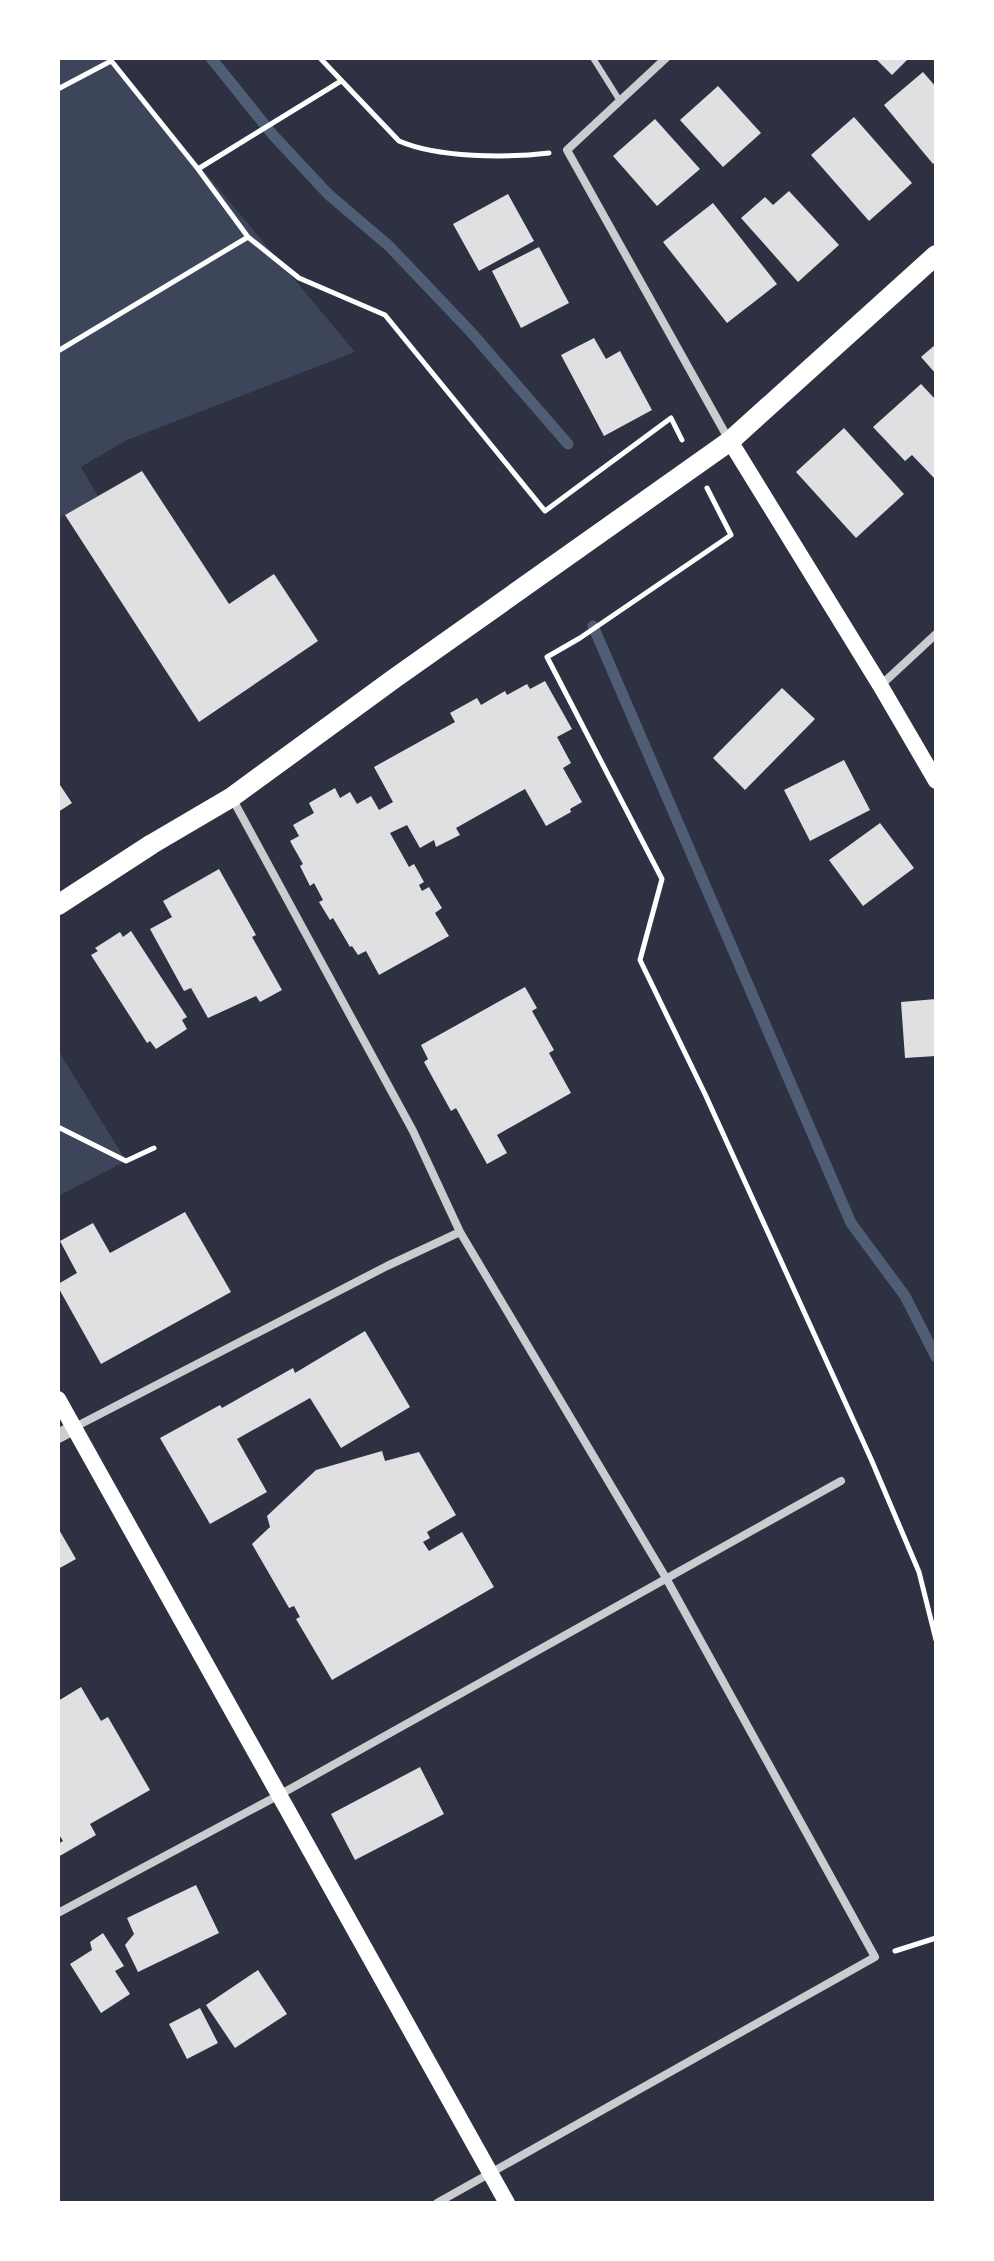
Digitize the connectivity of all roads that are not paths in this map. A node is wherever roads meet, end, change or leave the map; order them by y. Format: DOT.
graph roads {
  1 [pos="593,58"];
  2 [pos="666,58"];
  3 [pos="620,101"];
  4 [pos="936,255"];
  5 [pos="730,441"];
  6 [pos="936,634"];
  7 [pos="880,685"];
  8 [pos="936,781"];
  9 [pos="232,797"];
  10 [pos="58,905"];
  11 [pos="460,1232"];
  12 [pos="58,1399"];
  13 [pos="75,1427"];
  14 [pos="58,1436"];
  15 [pos="841,1481"];
  16 [pos="666,1578"];
  17 [pos="281,1794"];
  18 [pos="58,1913"];
  19 [pos="491,2173"];
  20 [pos="437,2203"];
  21 [pos="507,2203"];
  1 -- 3 [label="lane"];
  2 -- 3 [label="street"];
  3 -- 5 [label="street"];
  4 -- 5 [label="main road"];
  5 -- 7 [label="main road"];
  5 -- 9 [label="main road"];
  6 -- 7 [label="street"];
  7 -- 8 [label="main road"];
  9 -- 10 [label="main road"];
  9 -- 11 [label="street"];
  11 -- 13 [label="street"];
  11 -- 16 [label="street"];
  12 -- 13 [label="main road"];
  13 -- 14 [label="street"];
  13 -- 17 [label="main road"];
  15 -- 16 [label="street"];
  16 -- 17 [label="street"];
  16 -- 19 [label="street"];
  17 -- 18 [label="street"];
  17 -- 19 [label="main road"];
  19 -- 20 [label="street"];
  19 -- 21 [label="main road"];
}
